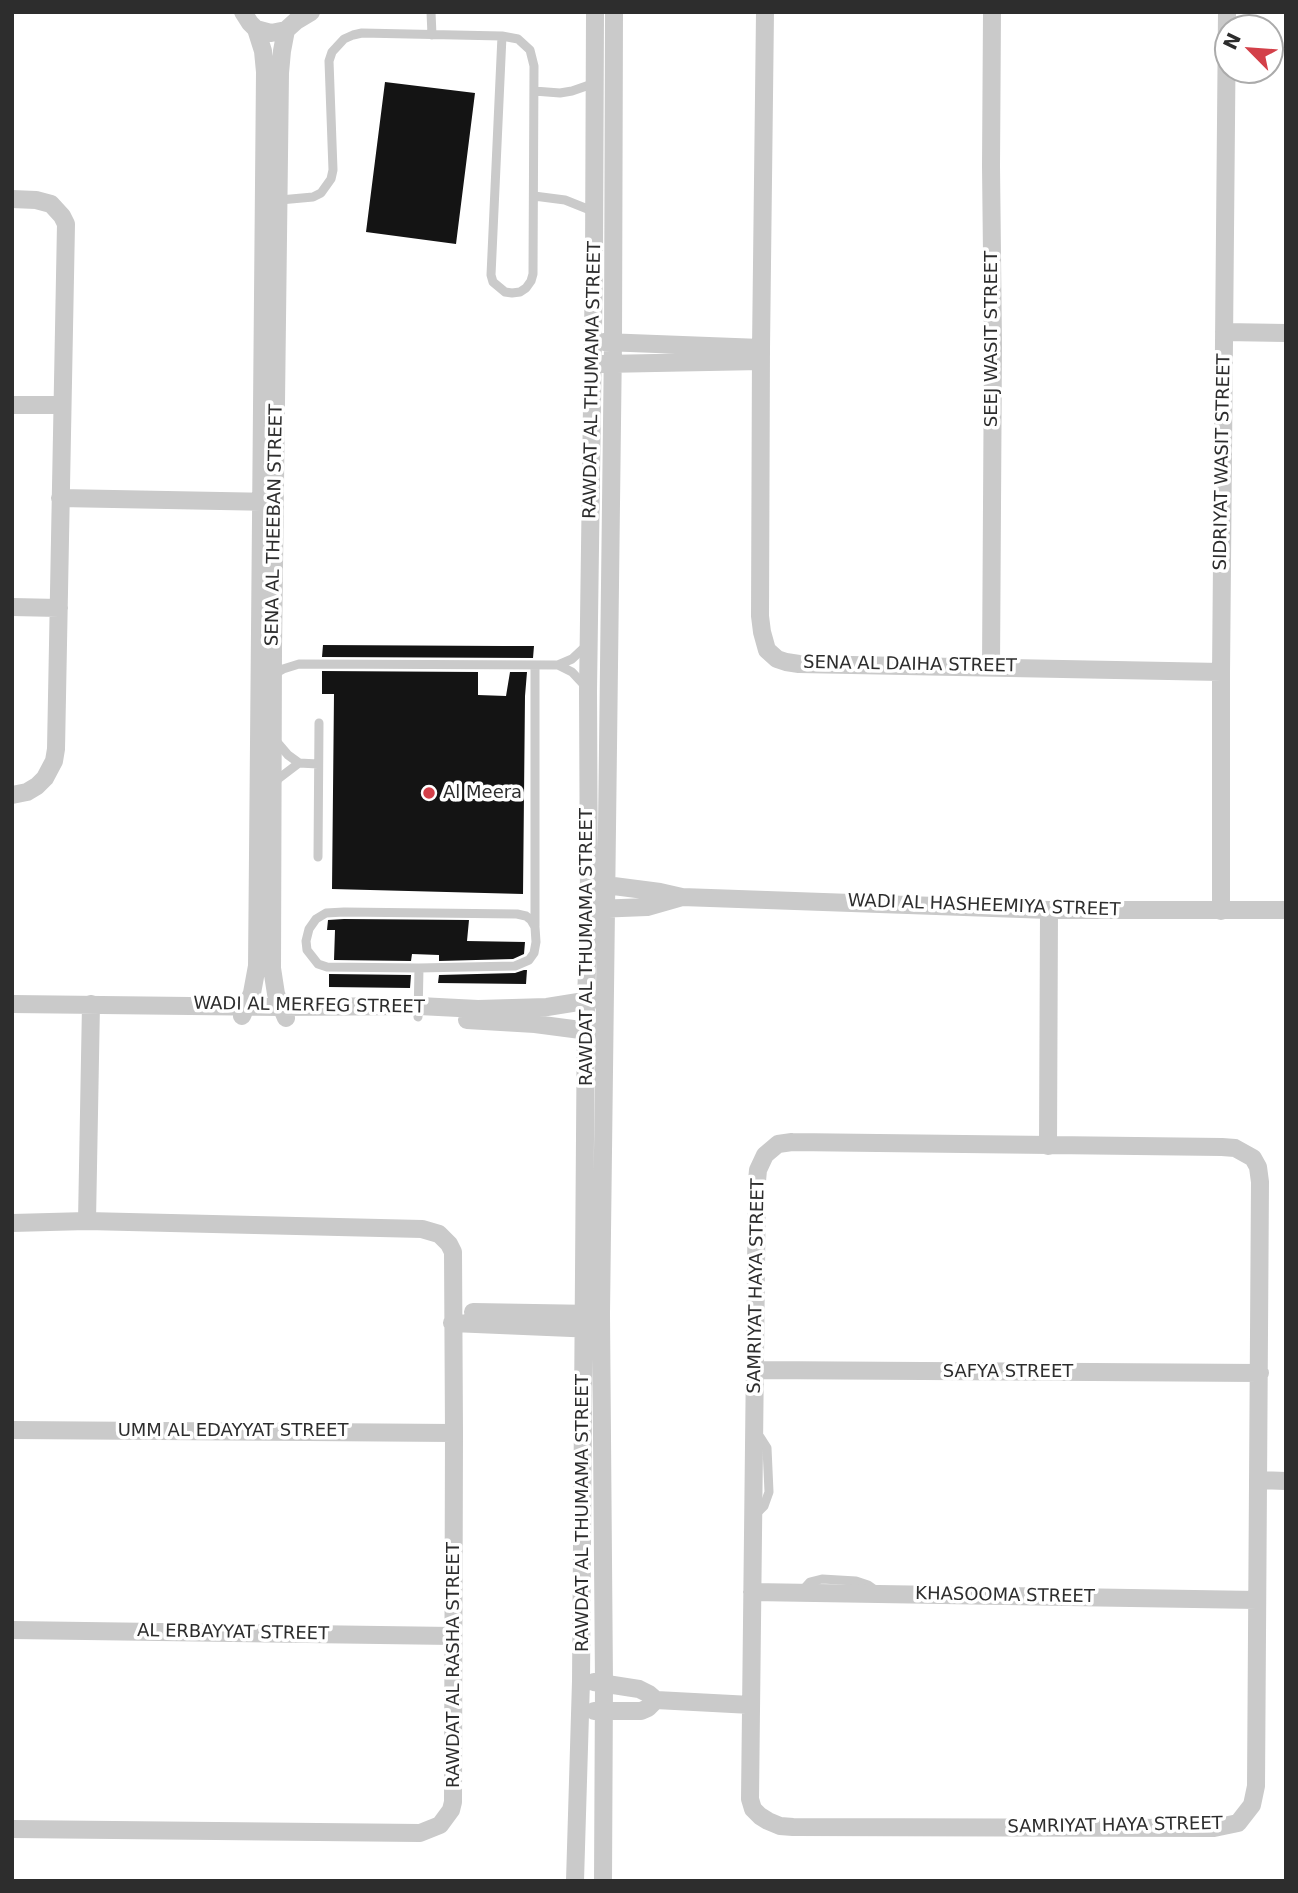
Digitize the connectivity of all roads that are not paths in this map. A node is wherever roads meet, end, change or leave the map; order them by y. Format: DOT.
graph roads {
  1 [pos="431,12"];
  2 [pos="595,12"];
  3 [pos="614,12"];
  4 [pos="765,12"];
  5 [pos="992,12"];
  6 [pos="1227,12"];
  7 [pos="246,18"];
  8 [pos="298,19"];
  9 [pos="432,35"];
  10 [pos="502,36"];
  11 [pos="595,83"];
  12 [pos="534,91"];
  13 [pos="534,196"];
  14 [pos="12,199"];
  15 [pos="280,200"];
  16 [pos="595,212"];
  17 [pos="1224,332"];
  18 [pos="1286,333"];
  19 [pos="593,342"];
  20 [pos="613,342"];
  21 [pos="761,355"];
  22 [pos="593,364"];
  23 [pos="613,364"];
  24 [pos="12,405"];
  25 [pos="61,405"];
  26 [pos="60,498"];
  27 [pos="268,502"];
  28 [pos="12,607"];
  29 [pos="59,608"];
  30 [pos="589,643"];
  31 [pos="273,649"];
  32 [pos="299,664"];
  33 [pos="535,665"];
  34 [pos="558,666"];
  35 [pos="991,667"];
  36 [pos="1221,672"];
  37 [pos="273,680"];
  38 [pos="588,691"];
  39 [pos="319,723"];
  40 [pos="273,737"];
  41 [pos="299,763"];
  42 [pos="318,764"];
  43 [pos="272,791"];
  44 [pos="12,795"];
  45 [pos="318,857"];
  46 [pos="598,884"];
  47 [pos="681,897"];
  48 [pos="597,909"];
  49 [pos="1049,910"];
  50 [pos="1286,910"];
  51 [pos="1221,911"];
  52 [pos="535,927"];
  53 [pos="419,968"];
  54 [pos="604,997"];
  55 [pos="586,1001"];
  56 [pos="12,1004"];
  57 [pos="91,1010"];
  58 [pos="245,1011"];
  59 [pos="418,1012"];
  60 [pos="283,1013"];
  61 [pos="12,1015"];
  62 [pos="595,1032"];
  63 [pos="1048,1146"];
  64 [pos="87,1221"];
  65 [pos="12,1223"];
  66 [pos="452,1318"];
  67 [pos="593,1321"];
  68 [pos="755,1370"];
  69 [pos="1260,1373"];
  70 [pos="12,1430"];
  71 [pos="454,1433"];
  72 [pos="1258,1480"];
  73 [pos="1286,1481"];
  74 [pos="752,1592"];
  75 [pos="1257,1600"];
  76 [pos="12,1630"];
  77 [pos="453,1636"];
  78 [pos="581,1681"];
  79 [pos="604,1683"];
  80 [pos="656,1700"];
  81 [pos="751,1705"];
  82 [pos="581,1710"];
  83 [pos="604,1711"];
  84 [pos="12,1829"];
  85 [pos="575,1881"];
  86 [pos="603,1881"];
  1 -- 9 [label="lane"];
  2 -- 11 [label="street, RAWDAT AL THUMAMA STREET"];
  3 -- 20 [label="street, RAWDAT AL THUMAMA STREET"];
  4 -- 21 [label="street, SENA AL DAIHA STREET"];
  5 -- 35 [label="street, SEEJ WASIT STREET"];
  6 -- 17 [label="street, SIDRIYAT WASIT STREET"];
  7 -- 8 [label="street"];
  7 -- 27 [label="street, SENA AL THEEBAN STREET"];
  8 -- 15 [label="street, SENA AL THEEBAN STREET"];
  9 -- 10 [label="lane"];
  9 -- 15 [label="lane"];
  10 -- 12 [label="lane"];
  10 -- 13 [label="lane"];
  11 -- 12 [label="lane"];
  11 -- 16 [label="street, RAWDAT AL THUMAMA STREET"];
  12 -- 13 [label="lane"];
  13 -- 16 [label="lane"];
  14 -- 25 [label="street"];
  15 -- 27 [label="street, SENA AL THEEBAN STREET"];
  16 -- 19 [label="street, RAWDAT AL THUMAMA STREET"];
  17 -- 18 [label="street"];
  17 -- 36 [label="street, SIDRIYAT WASIT STREET"];
  19 -- 20 [label="street"];
  19 -- 22 [label="street, RAWDAT AL THUMAMA STREET"];
  20 -- 21 [label="street"];
  20 -- 23 [label="street, RAWDAT AL THUMAMA STREET"];
  21 -- 23 [label="street"];
  21 -- 35 [label="street, SENA AL DAIHA STREET"];
  22 -- 23 [label="street"];
  22 -- 30 [label="street, RAWDAT AL THUMAMA STREET"];
  23 -- 46 [label="street, RAWDAT AL THUMAMA STREET"];
  24 -- 25 [label="street"];
  25 -- 26 [label="street"];
  26 -- 27 [label="street"];
  26 -- 29 [label="street"];
  27 -- 31 [label="street, SENA AL THEEBAN STREET"];
  27 -- 58 [label="street, SENA AL THEEBAN STREET"];
  28 -- 29 [label="street"];
  29 -- 44 [label="street"];
  30 -- 34 [label="lane"];
  30 -- 38 [label="street, RAWDAT AL THUMAMA STREET"];
  31 -- 32 [label="lane"];
  31 -- 37 [label="street, SENA AL THEEBAN STREET"];
  32 -- 33 [label="lane"];
  32 -- 37 [label="lane"];
  33 -- 34 [label="lane"];
  33 -- 52 [label="lane"];
  34 -- 38 [label="lane"];
  35 -- 36 [label="street, SENA AL DAIHA STREET"];
  36 -- 51 [label="street, SIDRIYAT WASIT STREET"];
  37 -- 40 [label="street, SENA AL THEEBAN STREET"];
  38 -- 46 [label="street, RAWDAT AL THUMAMA STREET"];
  39 -- 42 [label="lane"];
  40 -- 41 [label="lane"];
  40 -- 43 [label="street, SENA AL THEEBAN STREET"];
  41 -- 42 [label="lane"];
  41 -- 43 [label="lane"];
  42 -- 45 [label="lane"];
  43 -- 60 [label="street, SENA AL THEEBAN STREET"];
  46 -- 47 [label="street, WADI AL HASHEEMIYA STREET"];
  46 -- 48 [label="street, RAWDAT AL THUMAMA STREET"];
  47 -- 48 [label="street, WADI AL HASHEEMIYA STREET"];
  47 -- 49 [label="street, WADI AL HASHEEMIYA STREET"];
  48 -- 54 [label="street, RAWDAT AL THUMAMA STREET"];
  48 -- 55 [label="street, RAWDAT AL THUMAMA STREET"];
  49 -- 51 [label="street, WADI AL HASHEEMIYA STREET"];
  49 -- 63 [label="street"];
  50 -- 51 [label="street, WADI AL HASHEEMIYA STREET"];
  52 -- 53 [label="lane"];
  52 -- 53 [label="lane"];
  53 -- 59 [label="lane"];
  54 -- 55 [label="street, WADI AL MERFEG STREET"];
  54 -- 62 [label="street, RAWDAT AL THUMAMA STREET"];
  55 -- 59 [label="street, WADI AL MERFEG STREET"];
  55 -- 62 [label="street, RAWDAT AL THUMAMA STREET"];
  56 -- 57 [label="street, WADI AL MERFEG STREET"];
  57 -- 58 [label="street, WADI AL MERFEG STREET"];
  57 -- 61 [label="street, WADI AL MERFEG STREET"];
  57 -- 64 [label="street"];
  58 -- 60 [label="street, WADI AL MERFEG STREET"];
  59 -- 60 [label="street, WADI AL MERFEG STREET"];
  59 -- 62 [label="street, WADI AL MERFEG STREET"];
  62 -- 67 [label="street, RAWDAT AL THUMAMA STREET"];
  63 -- 68 [label="street, SAMRIYAT HAYA STREET"];
  63 -- 69 [label="street, SAMRIYAT HAYA STREET"];
  64 -- 65 [label="street, RAWDAT AL RASHA STREET"];
  64 -- 66 [label="street, RAWDAT AL RASHA STREET"];
  66 -- 67 [label="street"];
  66 -- 71 [label="street, RAWDAT AL RASHA STREET"];
  67 -- 78 [label="street, RAWDAT AL THUMAMA STREET"];
  67 -- 79 [label="street, RAWDAT AL THUMAMA STREET"];
  68 -- 69 [label="street, SAFYA STREET"];
  68 -- 74 [label="street, SAMRIYAT HAYA STREET"];
  69 -- 72 [label="street, SAMRIYAT HAYA STREET"];
  70 -- 71 [label="street, UMM AL EDAYYAT STREET"];
  71 -- 77 [label="street, RAWDAT AL RASHA STREET"];
  72 -- 73 [label="street"];
  72 -- 75 [label="street, SAMRIYAT HAYA STREET"];
  74 -- 75 [label="street, KHASOOMA STREET"];
  74 -- 81 [label="street, SAMRIYAT HAYA STREET"];
  75 -- 81 [label="street, SAMRIYAT HAYA STREET"];
  76 -- 77 [label="street, AL ERBAYYAT STREET"];
  77 -- 84 [label="street, RAWDAT AL RASHA STREET"];
  78 -- 79 [label="street"];
  78 -- 82 [label="street, RAWDAT AL THUMAMA STREET"];
  79 -- 80 [label="street"];
  79 -- 83 [label="street, RAWDAT AL THUMAMA STREET"];
  80 -- 81 [label="street"];
  80 -- 83 [label="street"];
  82 -- 83 [label="street"];
  82 -- 85 [label="street, RAWDAT AL THUMAMA STREET"];
  83 -- 86 [label="street, RAWDAT AL THUMAMA STREET"];
}
